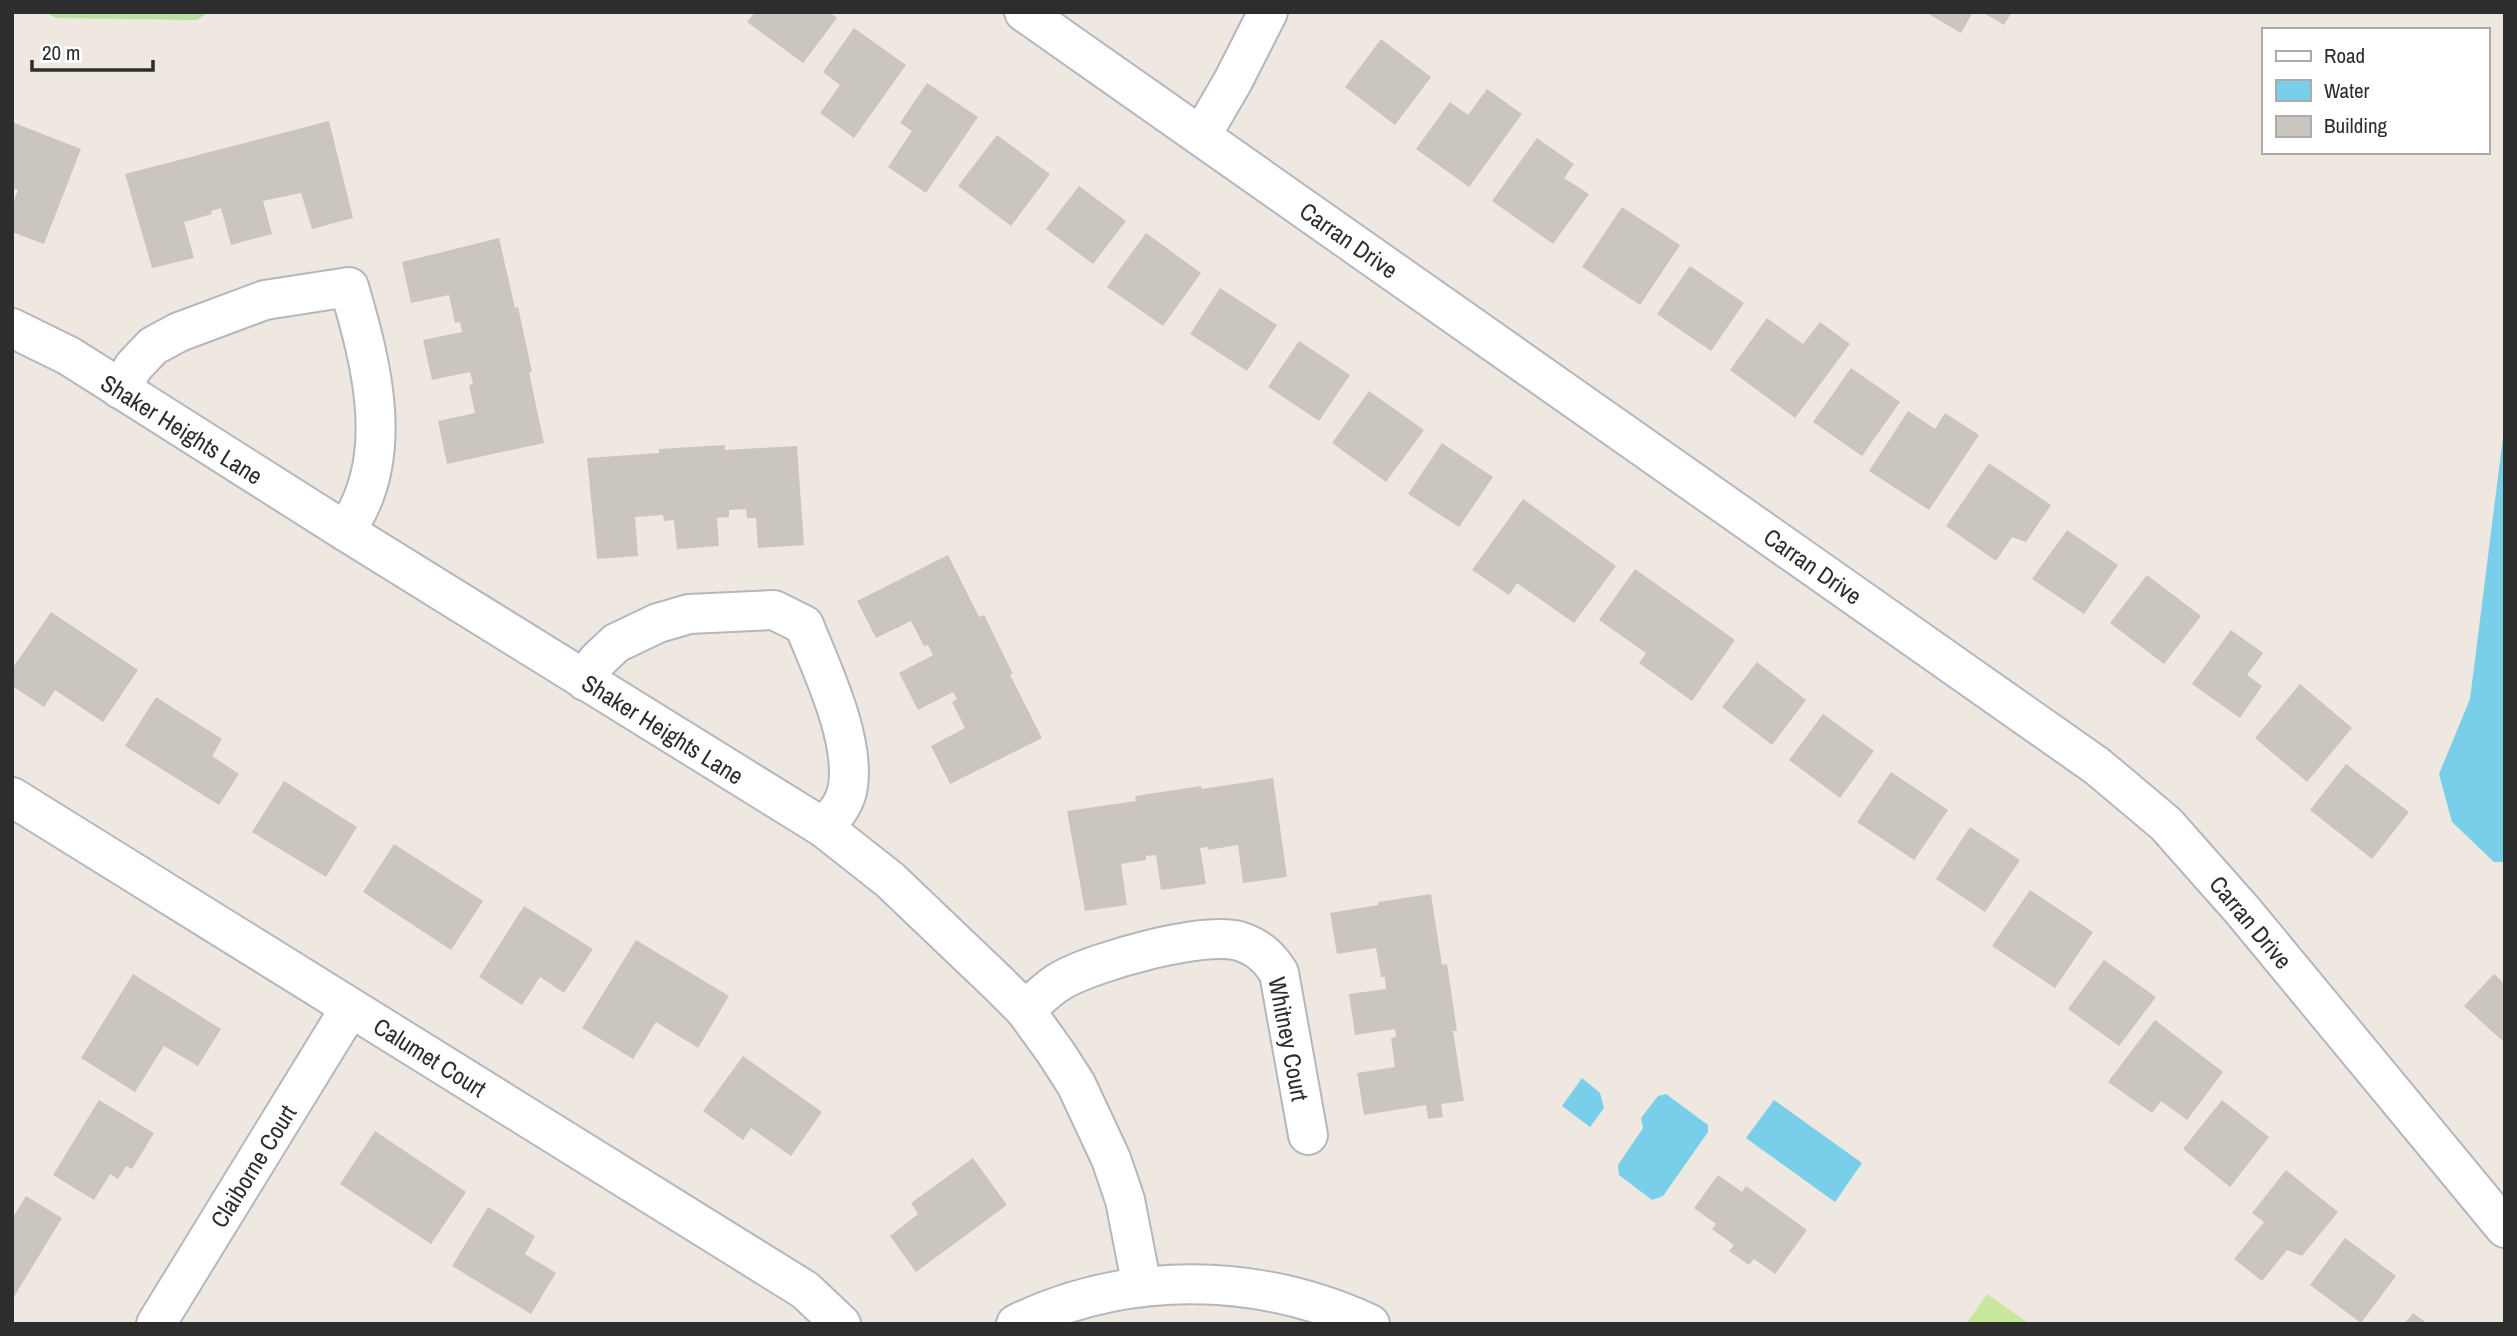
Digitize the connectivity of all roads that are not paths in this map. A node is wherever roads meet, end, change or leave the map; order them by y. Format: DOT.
graph roads {
  1 [pos="1024,12"];
  2 [pos="1268,12"];
  3 [pos="1201,136"];
  4 [pos="12,328"];
  5 [pos="120,389"];
  6 [pos="345,531"];
  7 [pos="585,681"];
  8 [pos="12,797"];
  9 [pos="824,828"];
  10 [pos="351,1008"];
  11 [pos="1025,1010"];
  12 [pos="1308,1135"];
  13 [pos="2505,1227"];
  14 [pos="1142,1287"];
  15 [pos="156,1324"];
  16 [pos="841,1324"];
  17 [pos="1016,1324"];
  18 [pos="1370,1324"];
  1 -- 3 [label="street, Carran Drive"];
  2 -- 3 [label="street"];
  3 -- 13 [label="street, Carran Drive"];
  4 -- 5 [label="street, Shaker Heights Lane"];
  5 -- 6 [label="street, Shaker Heights Lane"];
  5 -- 6 [label="street"];
  6 -- 7 [label="street, Shaker Heights Lane"];
  7 -- 9 [label="street, Shaker Heights Lane"];
  7 -- 9 [label="street"];
  8 -- 10 [label="street, Calumet Court"];
  9 -- 11 [label="street, Shaker Heights Lane"];
  10 -- 15 [label="street, Claiborne Court"];
  10 -- 16 [label="street, Calumet Court"];
  11 -- 12 [label="street, Whitney Court"];
  11 -- 14 [label="street, Shaker Heights Lane"];
  14 -- 17 [label="street"];
  14 -- 18 [label="street"];
}
